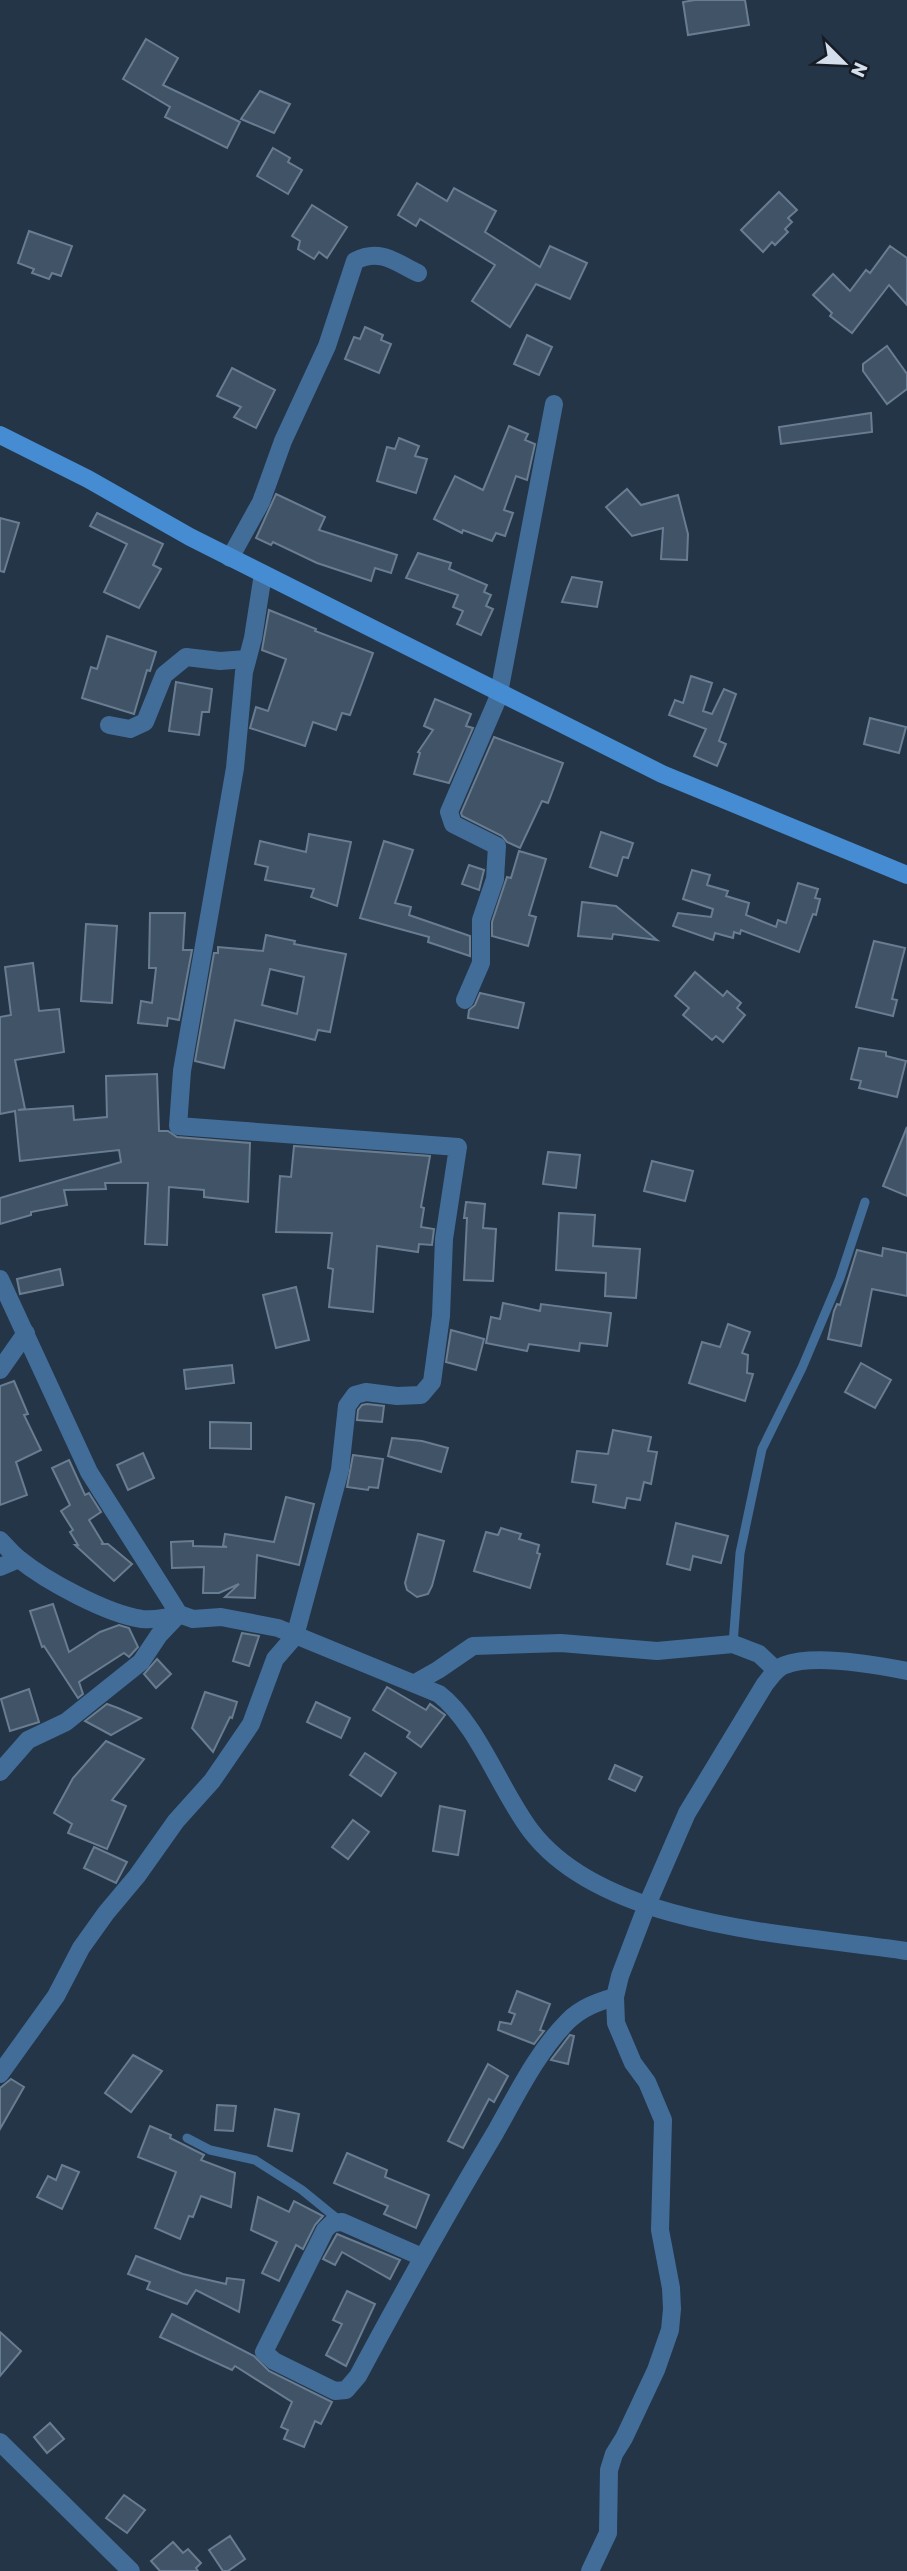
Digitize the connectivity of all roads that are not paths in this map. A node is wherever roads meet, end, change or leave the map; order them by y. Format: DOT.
graph roads {
  1 [pos="418,273"];
  2 [pos="554,404"];
  3 [pos="0,435"];
  4 [pos="230,558"];
  5 [pos="264,574"];
  6 [pos="247,659"];
  7 [pos="109,725"];
  8 [pos="907,876"];
  9 [pos="465,1000"];
  10 [pos="865,1202"];
  11 [pos="0,1279"];
  12 [pos="26,1333"];
  13 [pos="0,1370"];
  14 [pos="0,1540"];
  15 [pos="19,1559"];
  16 [pos="0,1567"];
  17 [pos="179,1614"];
  18 [pos="296,1636"];
  19 [pos="733,1644"];
  20 [pos="776,1671"];
  21 [pos="907,1671"];
  22 [pos="415,1683"];
  23 [pos="0,1772"];
  24 [pos="647,1905"];
  25 [pos="907,1951"];
  26 [pos="615,1997"];
  27 [pos="0,2074"];
  28 [pos="187,2138"];
  29 [pos="342,2222"];
  30 [pos="422,2257"];
  31 [pos="0,2442"];
  32 [pos="131,2571"];
  33 [pos="590,2571"];
  1 -- 4 [label="street"];
  2 -- 9 [label="street"];
  3 -- 4 [label="street"];
  4 -- 5 [label="street"];
  5 -- 6 [label="street"];
  5 -- 8 [label="street"];
  6 -- 7 [label="street"];
  6 -- 18 [label="street"];
  10 -- 19 [label="lane"];
  11 -- 12 [label="street"];
  12 -- 13 [label="street"];
  12 -- 17 [label="street"];
  14 -- 15 [label="street"];
  15 -- 16 [label="street"];
  15 -- 17 [label="street"];
  17 -- 18 [label="street"];
  17 -- 23 [label="street"];
  18 -- 22 [label="street"];
  18 -- 27 [label="street"];
  19 -- 20 [label="street"];
  19 -- 22 [label="street"];
  20 -- 21 [label="street"];
  20 -- 24 [label="street"];
  22 -- 24 [label="street"];
  24 -- 25 [label="street"];
  24 -- 26 [label="street"];
  26 -- 30 [label="street"];
  26 -- 33 [label="street"];
  28 -- 29 [label="lane"];
  29 -- 30 [label="street"];
  29 -- 30 [label="street"];
  31 -- 32 [label="street"];
}
